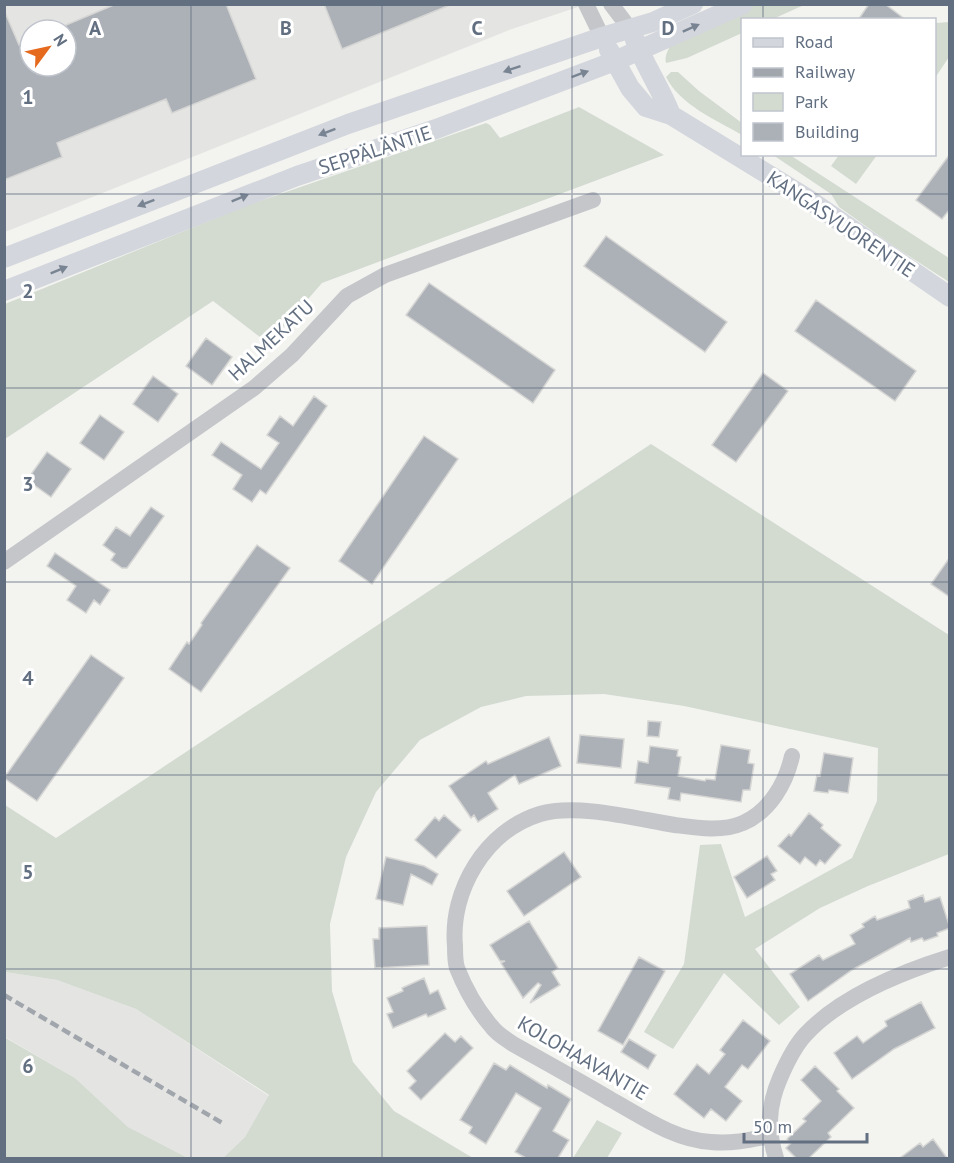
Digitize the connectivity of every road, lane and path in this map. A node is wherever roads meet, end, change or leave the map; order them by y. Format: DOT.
graph roads {
  1 [pos="586,4"];
  2 [pos="611,4"];
  3 [pos="693,4"];
  4 [pos="743,4"];
  5 [pos="630,29"];
  6 [pos="602,37"];
  7 [pos="639,51"];
  8 [pos="615,61"];
  9 [pos="671,115"];
  10 [pos="593,200"];
  11 [pos="4,258"];
  12 [pos="4,291"];
  13 [pos="950,297"];
  14 [pos="4,562"];
  15 [pos="792,756"];
  16 [pos="950,957"];
  17 [pos="770,1136"];
  18 [pos="776,1158"];
  1 -- 6 [label="street"];
  2 -- 5 [label="street"];
  3 -- 5 [label="main road, SEPPÄLÄNTIE"];
  7 -- 4 [label="main road, SEPPÄLÄNTIE, one-way"];
  5 -- 6 [label="main road, SEPPÄLÄNTIE"];
  5 -- 7 [label="main road"];
  6 -- 8 [label="main road, KANGASVUORENTIE"];
  6 -- 11 [label="main road, SEPPÄLÄNTIE, one-way"];
  7 -- 8 [label="main road, SEPPÄLÄNTIE"];
  7 -- 9 [label="main road"];
  8 -- 9 [label="main road, KANGASVUORENTIE"];
  12 -- 8 [label="main road, SEPPÄLÄNTIE, one-way"];
  9 -- 13 [label="main road, KANGASVUORENTIE"];
  10 -- 14 [label="street, HALMEKATU"];
  15 -- 17 [label="street, KOLOHAAVANTIE"];
  16 -- 17 [label="street"];
  17 -- 18 [label="street"];
}
